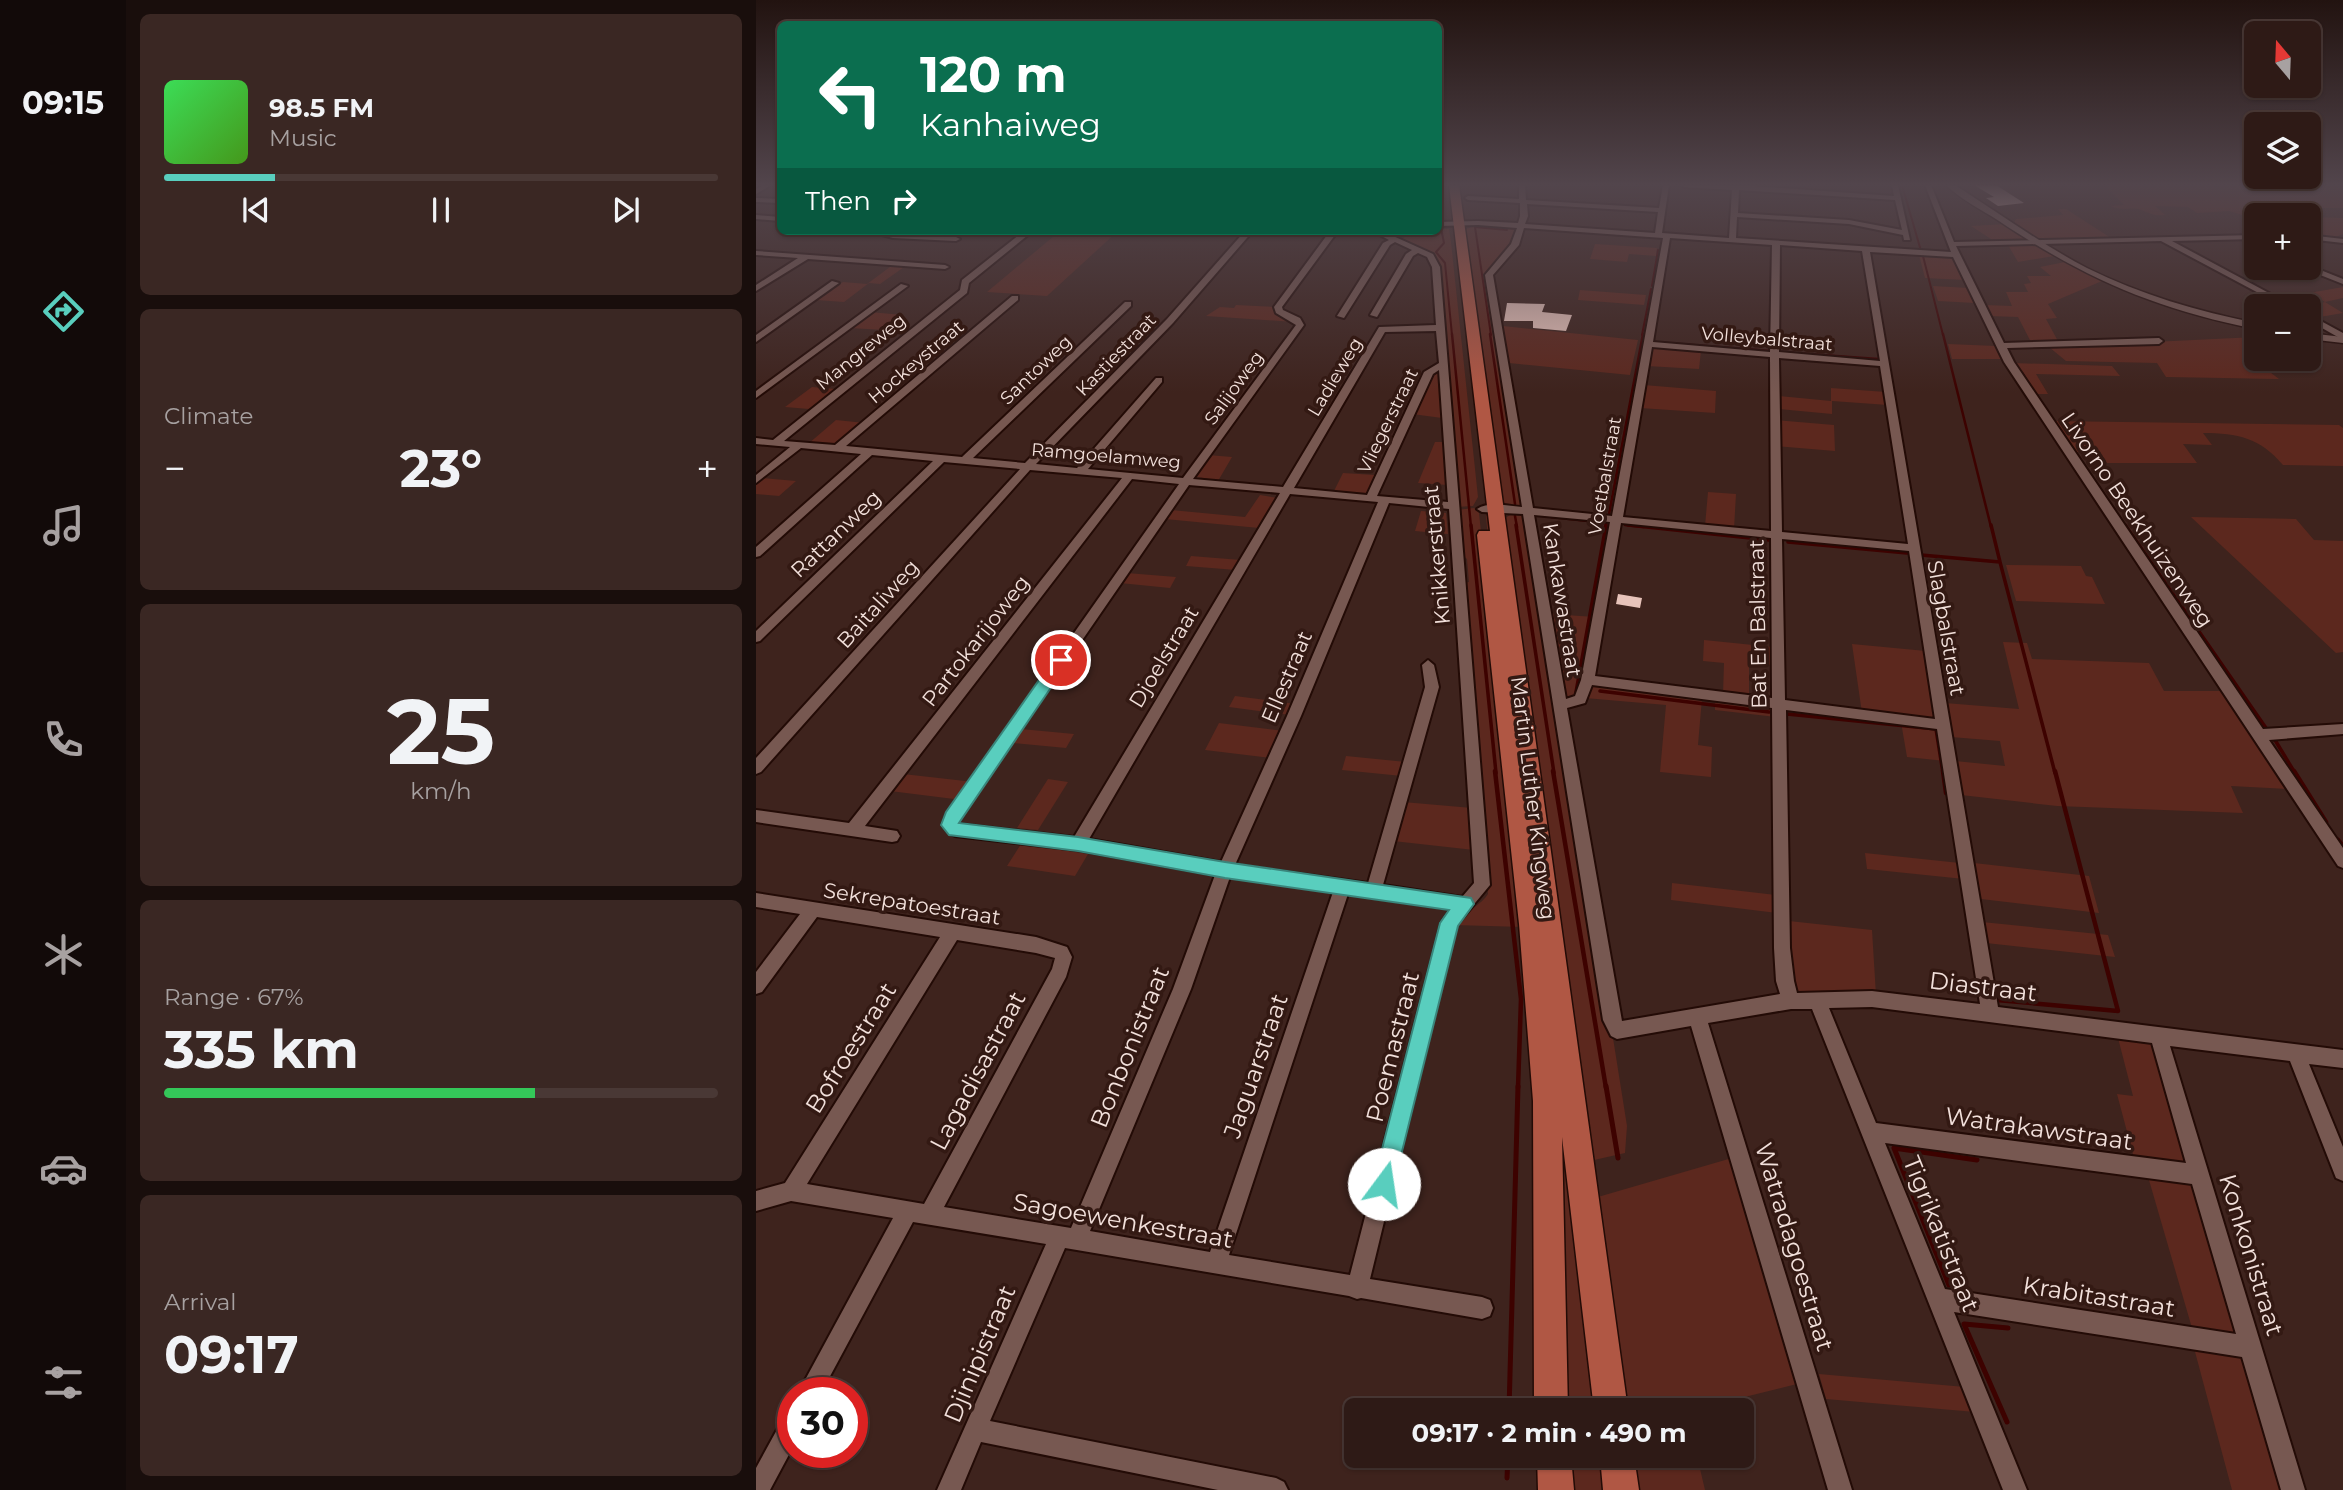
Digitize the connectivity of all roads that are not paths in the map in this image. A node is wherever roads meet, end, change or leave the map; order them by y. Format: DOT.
graph roads {
  1 [pos="775,255"];
  2 [pos="1001,255"];
  3 [pos="1229,255"];
  4 [pos="1317,255"];
  5 [pos="1380,255"];
  6 [pos="1410,255"];
  7 [pos="1426,255"];
  8 [pos="1454,255"];
  9 [pos="1507,255"];
  10 [pos="1660,255"];
  11 [pos="1776,255"];
  12 [pos="1867,255"];
  13 [pos="1957,255"];
  14 [pos="2058,255"];
  15 [pos="2192,255"];
  16 [pos="806,257"];
  17 [pos="946,267"];
  18 [pos="2321,273"];
  19 [pos="2343,282"];
  20 [pos="835,283"];
  21 [pos="904,286"];
  22 [pos="756,289"];
  23 [pos="2266,294"];
  24 [pos="1015,298"];
  25 [pos="1128,304"];
  26 [pos="1374,315"];
  27 [pos="1341,316"];
  28 [pos="2244,323"];
  29 [pos="2321,325"];
  30 [pos="1440,328"];
  31 [pos="2321,336"];
  32 [pos="756,339"];
  33 [pos="2343,339"];
  34 [pos="2159,341"];
  35 [pos="1647,344"];
  36 [pos="2000,346"];
  37 [pos="1773,355"];
  38 [pos="1884,364"];
  39 [pos="1442,365"];
  40 [pos="1159,380"];
  41 [pos="756,395"];
  42 [pos="756,441"];
  43 [pos="775,443"];
  44 [pos="799,445"];
  45 [pos="837,449"];
  46 [pos="869,452"];
  47 [pos="942,458"];
  48 [pos="965,460"];
  49 [pos="1028,466"];
  50 [pos="1080,471"];
  51 [pos="1129,476"];
  52 [pos="756,480"];
  53 [pos="1186,481"];
  54 [pos="1286,490"];
  55 [pos="1378,498"];
  56 [pos="1452,506"];
  57 [pos="1489,508"];
  58 [pos="1529,512"];
  59 [pos="1615,521"];
  60 [pos="1776,537"];
  61 [pos="1912,548"];
  62 [pos="756,553"];
  63 [pos="756,638"];
  64 [pos="1428,665"];
  65 [pos="1588,680"];
  66 [pos="1779,704"];
  67 [pos="1559,706"];
  68 [pos="1944,725"];
  69 [pos="2343,729"];
  70 [pos="2259,735"];
  71 [pos="756,768"];
  72 [pos="756,816"];
  73 [pos="853,830"];
  74 [pos="892,836"];
  75 [pos="1078,844"];
  76 [pos="2343,861"];
  77 [pos="1225,870"];
  78 [pos="1343,885"];
  79 [pos="1374,889"];
  80 [pos="756,900"];
  81 [pos="1464,904"];
  82 [pos="814,909"];
  83 [pos="953,931"];
  84 [pos="1061,951"];
  85 [pos="756,986"];
  86 [pos="1817,999"];
  87 [pos="1791,1001"];
  88 [pos="1990,1012"];
  89 [pos="1698,1019"];
  90 [pos="1617,1030"];
  91 [pos="2158,1035"];
  92 [pos="2297,1053"];
  93 [pos="2343,1059"];
  94 [pos="1872,1132"];
  95 [pos="2343,1171"];
  96 [pos="2200,1175"];
  97 [pos="791,1191"];
  98 [pos="756,1201"];
  99 [pos="907,1212"];
  100 [pos="930,1213"];
  101 [pos="1068,1240"];
  102 [pos="1216,1263"];
  103 [pos="1357,1289"];
  104 [pos="1938,1298"];
  105 [pos="1482,1308"];
  106 [pos="2251,1347"];
  107 [pos="818,1377"];
  108 [pos="1551,1398"];
  109 [pos="1609,1398"];
  110 [pos="976,1430"];
  111 [pos="777,1453"];
  112 [pos="1555,1468"];
  113 [pos="1618,1468"];
  114 [pos="757,1490"];
  115 [pos="949,1490"];
  116 [pos="1276,1490"];
  117 [pos="1556,1490"];
  118 [pos="1621,1490"];
  119 [pos="1840,1490"];
  120 [pos="2015,1490"];
  121 [pos="2293,1490"];
  1 -- 16 [label="street"];
  2 -- 43 [label="street, Mangreweg"];
  3 -- 49 [label="street, Kastiestraat"];
  4 -- 53 [label="street, Salijoweg"];
  5 -- 27 [label="street"];
  6 -- 26 [label="street"];
  7 -- 30 [label="street, Knikkerstraat"];
  8 -- 57 [label="main road, Martin Luther Kingweg"];
  9 -- 58 [label="street, Kankawastraat"];
  10 -- 35 [label="street, Voetbalstraat"];
  11 -- 37 [label="street, Bat En Balstraat"];
  12 -- 38 [label="street, Slagbalstraat"];
  13 -- 36 [label="street, Livorno Beekhuizenweg"];
  14 -- 28 [label="street"];
  15 -- 23 [label="street"];
  16 -- 17 [label="street"];
  16 -- 22 [label="street"];
  18 -- 19 [label="street"];
  20 -- 32 [label="street"];
  21 -- 41 [label="street"];
  24 -- 45 [label="street, Hockeystraat"];
  25 -- 48 [label="street, Santoweg"];
  29 -- 33 [label="street"];
  30 -- 39 [label="street, Knikkerstraat"];
  30 -- 54 [label="street, Ladieweg"];
  31 -- 33 [label="street"];
  34 -- 36 [label="street"];
  35 -- 37 [label="street, Volleybalstraat"];
  35 -- 59 [label="street, Voetbalstraat"];
  36 -- 70 [label="street, Livorno Beekhuizenweg"];
  37 -- 38 [label="street, Volleybalstraat"];
  37 -- 60 [label="street, Bat En Balstraat"];
  38 -- 61 [label="street, Slagbalstraat"];
  39 -- 55 [label="street, Vliegerstraat"];
  39 -- 56 [label="street, Knikkerstraat"];
  40 -- 50 [label="street"];
  42 -- 43 [label="street, Ramgoelamweg"];
  43 -- 44 [label="street, Ramgoelamweg"];
  44 -- 45 [label="street, Ramgoelamweg"];
  44 -- 52 [label="street"];
  45 -- 46 [label="street, Ramgoelamweg"];
  46 -- 47 [label="street, Ramgoelamweg"];
  46 -- 62 [label="street"];
  47 -- 48 [label="street, Ramgoelamweg"];
  47 -- 63 [label="street, Rattanweg"];
  48 -- 49 [label="street, Ramgoelamweg"];
  49 -- 50 [label="street, Ramgoelamweg"];
  49 -- 71 [label="street, Baitaliweg"];
  50 -- 51 [label="street, Ramgoelamweg"];
  51 -- 53 [label="street, Ramgoelamweg"];
  51 -- 73 [label="street, Partokarijoweg"];
  53 -- 54 [label="street, Ramgoelamweg"];
  53 -- 75 [label="street"];
  54 -- 55 [label="street, Ramgoelamweg"];
  54 -- 75 [label="street, Djoelstraat"];
  55 -- 56 [label="street, Ramgoelamweg"];
  55 -- 77 [label="street, Ellestraat"];
  56 -- 81 [label="street, Knikkerstraat"];
  57 -- 58 [label="street"];
  57 -- 108 [label="main road, Martin Luther Kingweg"];
  57 -- 109 [label="main road, Martin Luther Kingweg"];
  58 -- 59 [label="street"];
  58 -- 67 [label="street, Kankawastraat"];
  59 -- 60 [label="street"];
  59 -- 65 [label="street, Voetbalstraat"];
  60 -- 61 [label="street"];
  60 -- 66 [label="street, Bat En Balstraat"];
  61 -- 68 [label="street, Slagbalstraat"];
  64 -- 79 [label="street"];
  65 -- 66 [label="street"];
  65 -- 67 [label="street"];
  66 -- 68 [label="street"];
  66 -- 87 [label="street, Bat En Balstraat"];
  67 -- 90 [label="street, Kankawastraat"];
  68 -- 88 [label="street, Slagbalstraat"];
  69 -- 70 [label="street"];
  70 -- 76 [label="street, Livorno Beekhuizenweg"];
  72 -- 73 [label="street"];
  73 -- 74 [label="street"];
  75 -- 77 [label="street"];
  77 -- 78 [label="street"];
  77 -- 101 [label="street, Bonbonistraat"];
  78 -- 79 [label="street"];
  78 -- 102 [label="street, Jaguarstraat"];
  79 -- 81 [label="street"];
  80 -- 82 [label="street, Sekrepatoestraat"];
  81 -- 103 [label="street, Poemastraat"];
  82 -- 83 [label="street, Sekrepatoestraat"];
  82 -- 85 [label="street"];
  83 -- 84 [label="street, Sekrepatoestraat"];
  83 -- 97 [label="street, Bofroestraat"];
  84 -- 100 [label="street, Lagadisastraat"];
  86 -- 87 [label="street, Diastraat"];
  86 -- 88 [label="street, Diastraat"];
  86 -- 94 [label="street, Tigrikatistraat"];
  87 -- 89 [label="street, Diastraat"];
  88 -- 91 [label="street, Diastraat"];
  89 -- 90 [label="street, Diastraat"];
  89 -- 119 [label="street, Watradagoestraat"];
  91 -- 92 [label="street, Diastraat"];
  91 -- 96 [label="street, Konkonistraat"];
  92 -- 93 [label="street, Diastraat"];
  92 -- 95 [label="street"];
  94 -- 96 [label="street, Watrakawstraat"];
  94 -- 104 [label="street, Tigrikatistraat"];
  96 -- 106 [label="street, Konkonistraat"];
  97 -- 98 [label="street, Sagoewenkestraat"];
  97 -- 99 [label="street, Sagoewenkestraat"];
  99 -- 100 [label="street, Sagoewenkestraat"];
  99 -- 107 [label="street"];
  100 -- 101 [label="street, Sagoewenkestraat"];
  101 -- 102 [label="street, Sagoewenkestraat"];
  101 -- 110 [label="street, Djinipistraat"];
  102 -- 103 [label="street, Sagoewenkestraat"];
  103 -- 105 [label="street, Sagoewenkestraat"];
  104 -- 106 [label="street, Krabitastraat"];
  104 -- 120 [label="street, Tigrikatistraat"];
  106 -- 121 [label="street, Konkonistraat"];
  110 -- 115 [label="street, Djinipistraat"];
  110 -- 116 [label="street"];
  111 -- 114 [label="street"];
  112 -- 117 [label="main road"];
  113 -- 118 [label="main road"];
}
